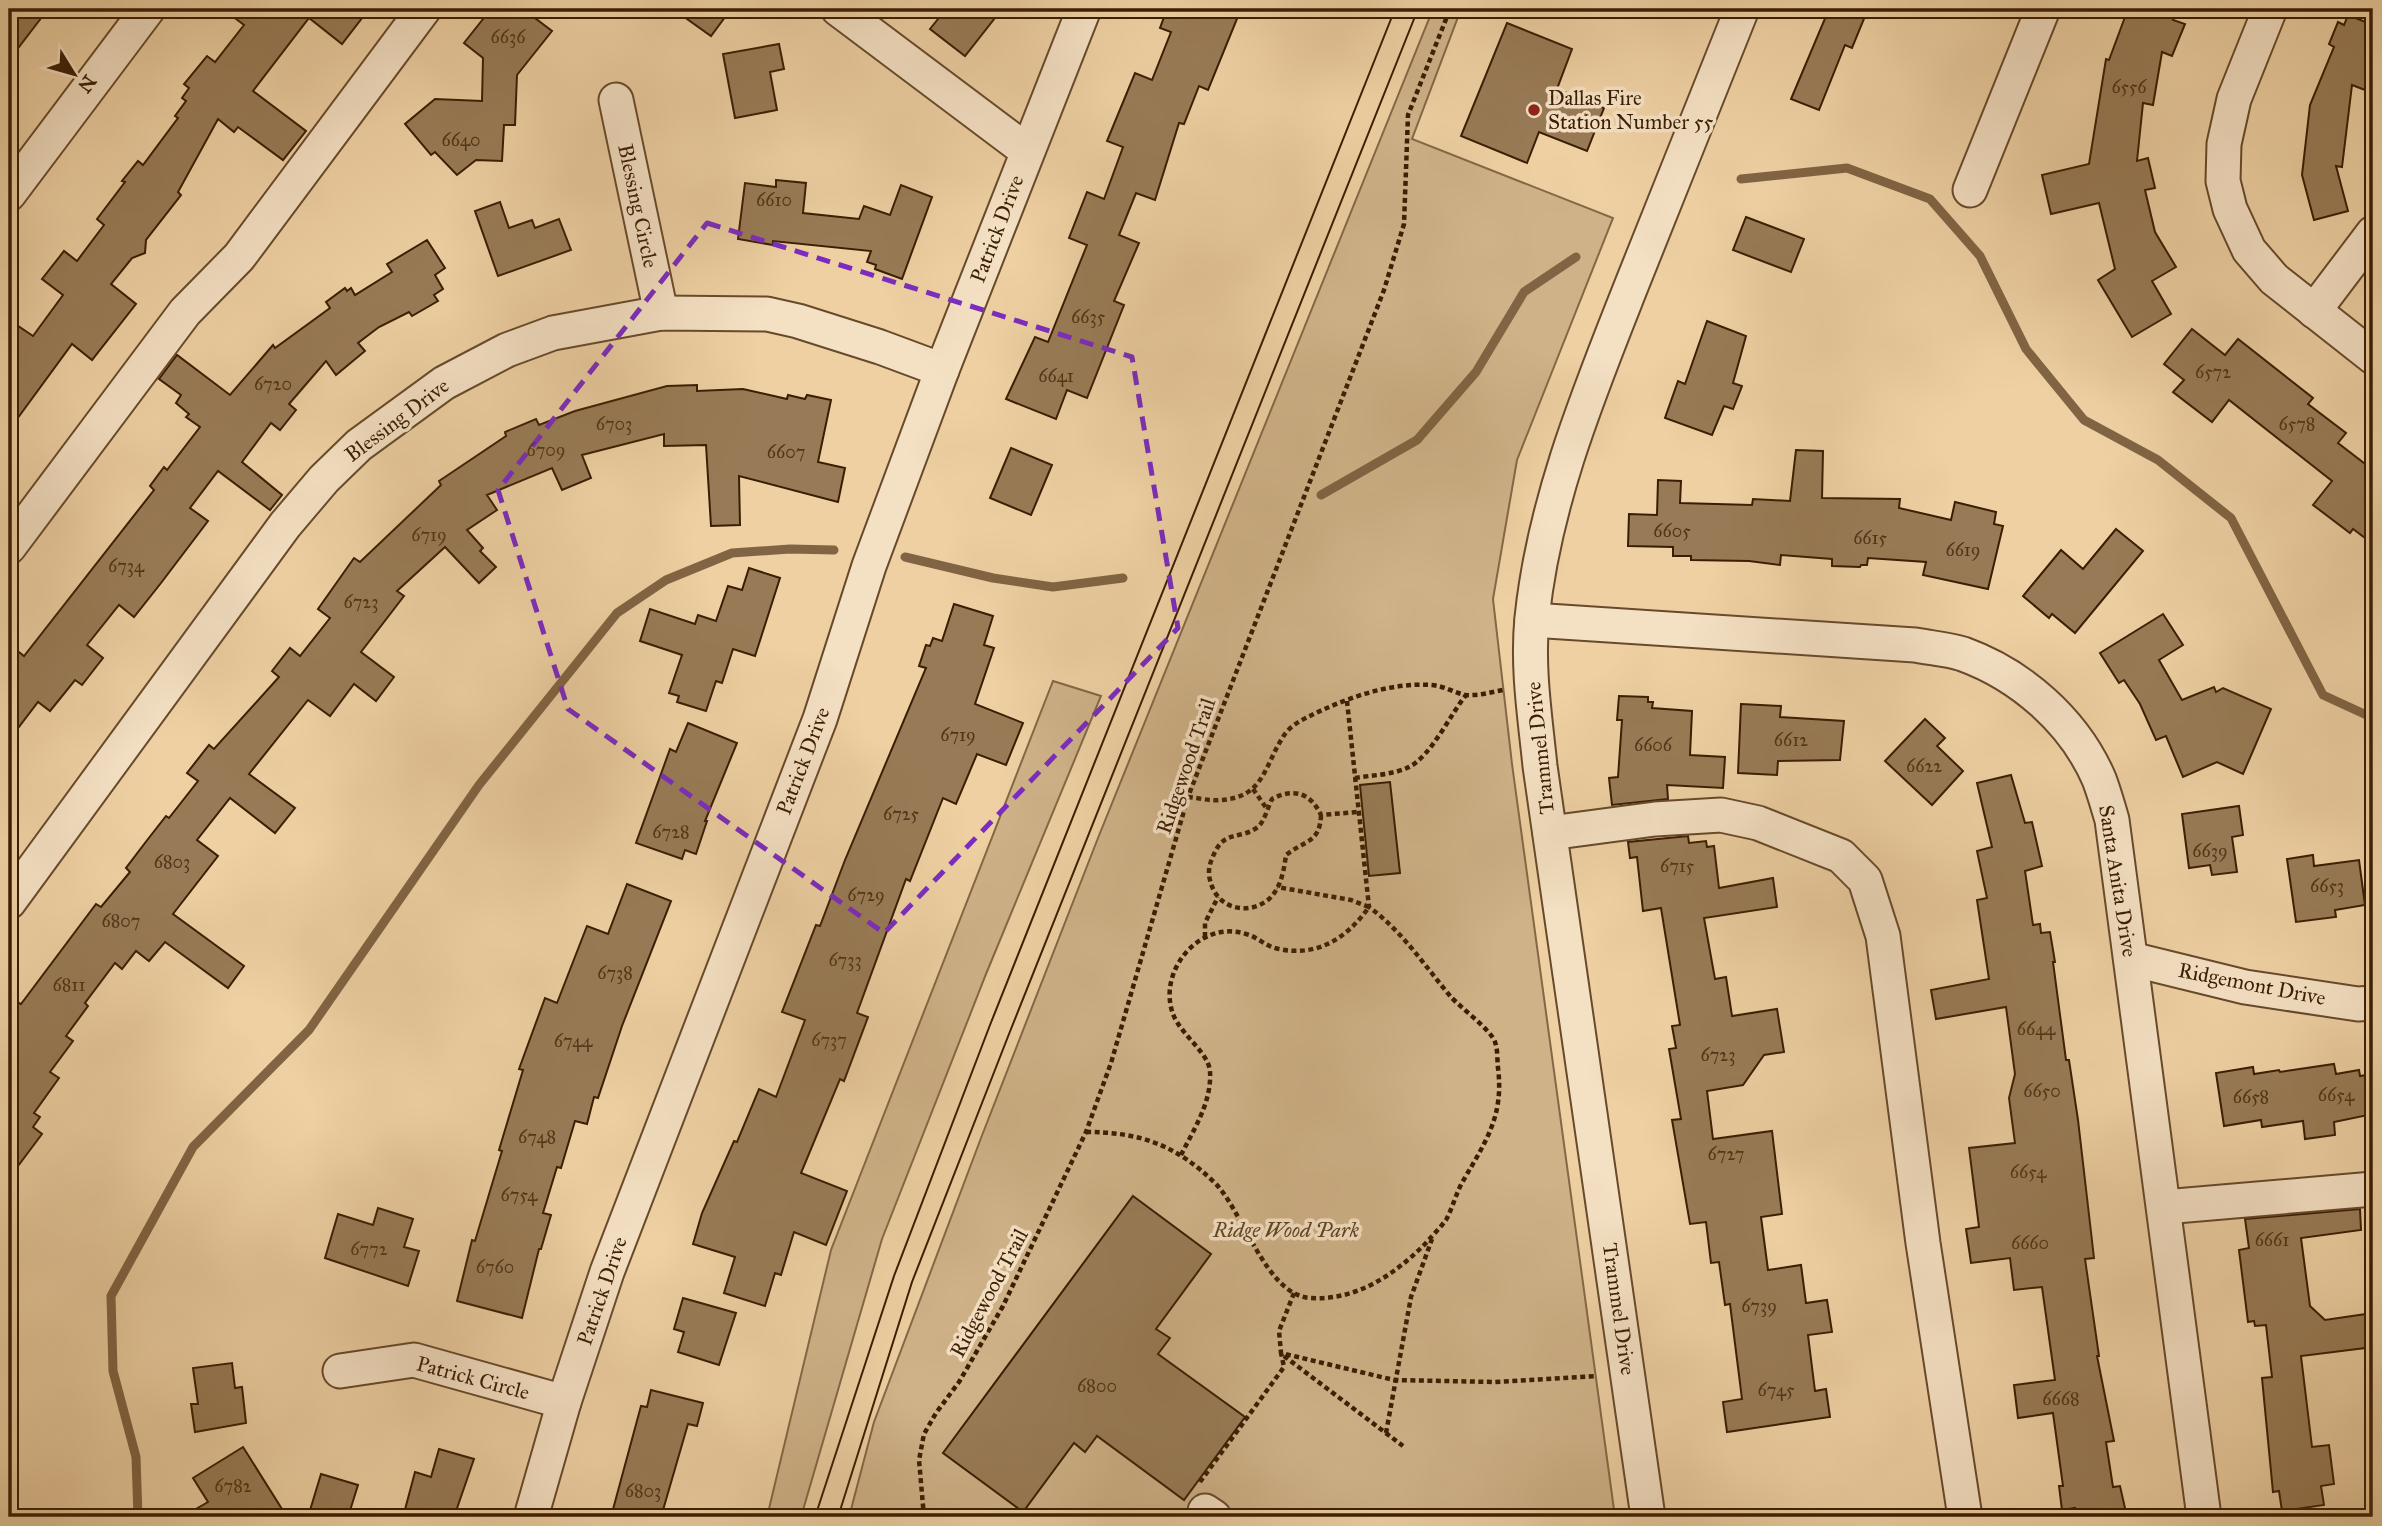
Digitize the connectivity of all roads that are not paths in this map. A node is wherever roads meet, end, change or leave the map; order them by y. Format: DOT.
graph roads {
  1 [pos="148,9"];
  2 [pos="424,9"];
  3 [pos="838,9"];
  4 [pos="1084,9"];
  5 [pos="1742,9"];
  6 [pos="2043,9"];
  7 [pos="2270,9"];
  8 [pos="616,100"];
  9 [pos="1027,151"];
  10 [pos="1970,190"];
  11 [pos="9,194"];
  12 [pos="2373,233"];
  13 [pos="2314,311"];
  14 [pos="660,313"];
  15 [pos="2373,357"];
  16 [pos="942,370"];
  17 [pos="9,547"];
  18 [pos="1532,620"];
  19 [pos="1550,833"];
  20 [pos="9,902"];
  21 [pos="2131,959"];
  22 [pos="2373,1003"];
  23 [pos="2373,1189"];
  24 [pos="2164,1207"];
  25 [pos="340,1371"];
  26 [pos="564,1402"];
  27 [pos="531,1517"];
  28 [pos="1648,1517"];
  29 [pos="1965,1517"];
  30 [pos="2204,1517"];
  1 -- 11 [label="street"];
  2 -- 17 [label="street"];
  3 -- 9 [label="street"];
  4 -- 9 [label="street, Patrick Drive"];
  5 -- 18 [label="street, Trammel Drive"];
  6 -- 10 [label="street"];
  7 -- 13 [label="street"];
  8 -- 14 [label="street, Blessing Circle"];
  9 -- 16 [label="street, Patrick Drive"];
  12 -- 13 [label="street"];
  13 -- 15 [label="street"];
  14 -- 16 [label="street, Blessing Drive"];
  14 -- 20 [label="street, Blessing Drive"];
  16 -- 26 [label="street, Patrick Drive"];
  18 -- 19 [label="street, Trammel Drive"];
  18 -- 21 [label="street, Santa Anita Drive"];
  19 -- 28 [label="street, Trammel Drive"];
  19 -- 29 [label="street"];
  21 -- 22 [label="street, Ridgemont Drive"];
  21 -- 24 [label="street, Santa Anita Drive"];
  23 -- 24 [label="street"];
  24 -- 30 [label="street, Santa Anita Drive"];
  25 -- 26 [label="street, Patrick Circle"];
  26 -- 27 [label="street, Patrick Drive"];
}
